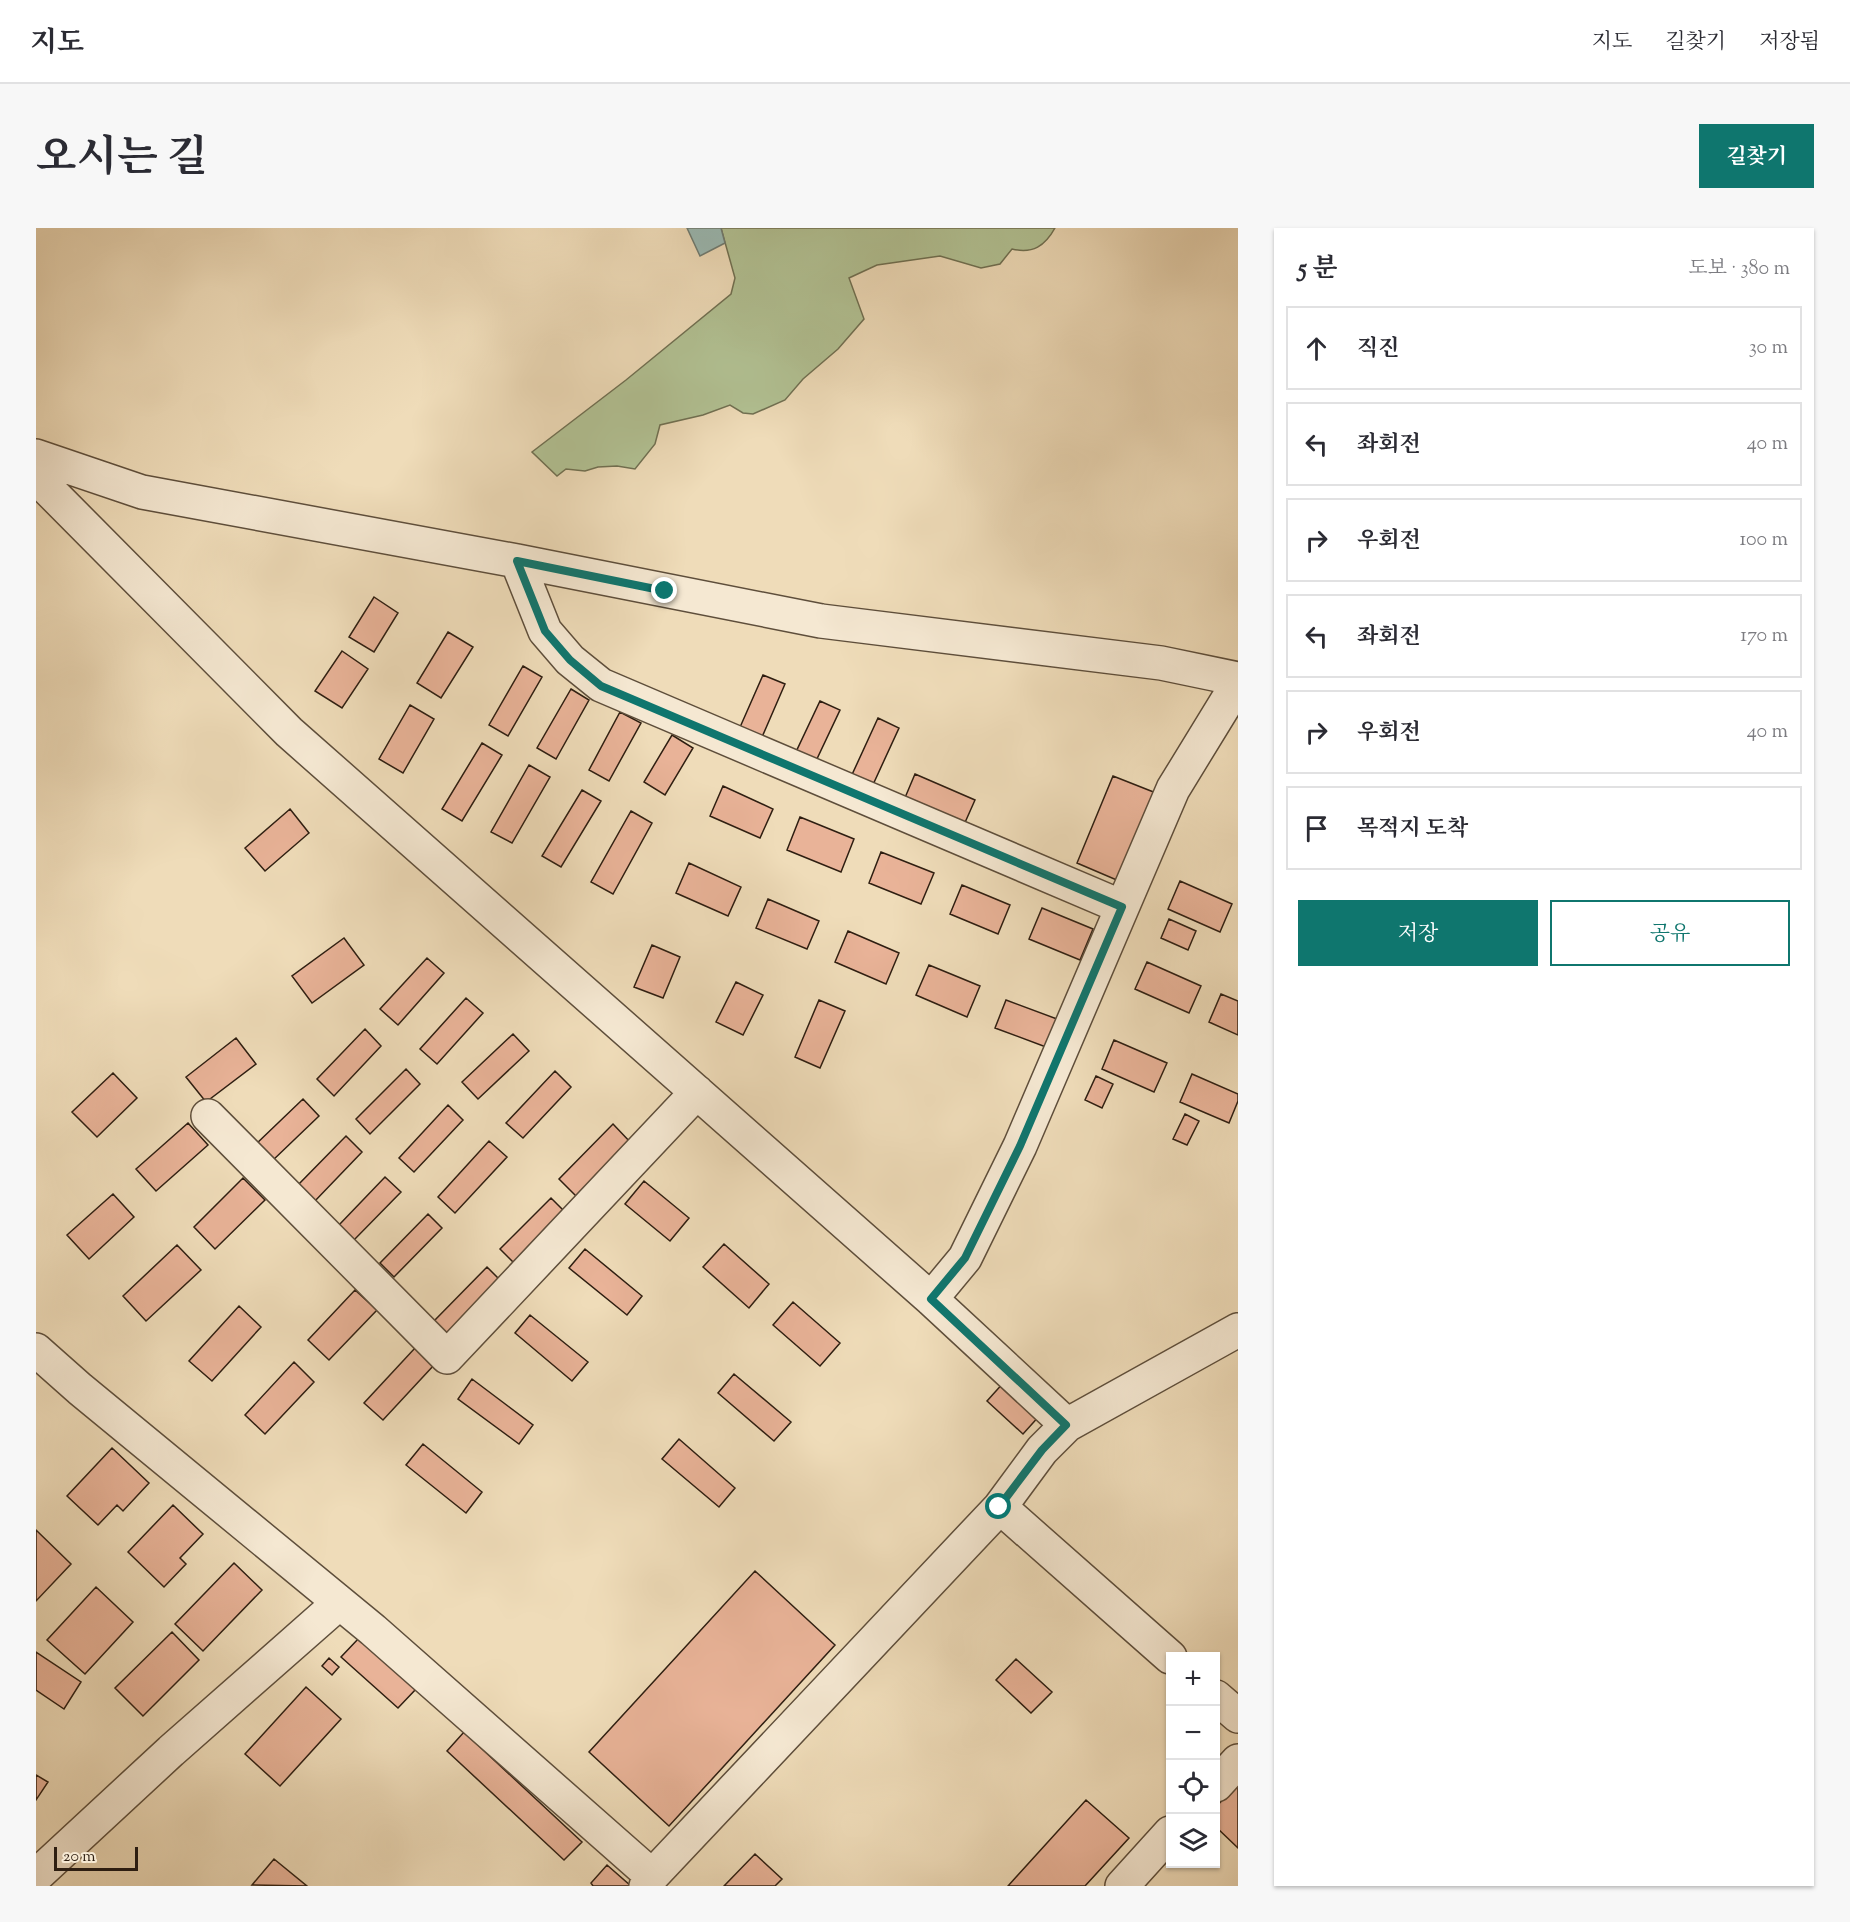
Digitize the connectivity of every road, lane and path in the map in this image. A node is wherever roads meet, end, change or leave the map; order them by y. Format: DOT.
graph roads {
  1 [pos="36,456"];
  2 [pos="36,477"];
  3 [pos="517,561"];
  4 [pos="1238,681"];
  5 [pos="1122,907"];
  6 [pos="697,1092"];
  7 [pos="208,1116"];
  8 [pos="931,1299"];
  9 [pos="1238,1330"];
  10 [pos="36,1350"];
  11 [pos="1066,1425"];
  12 [pos="999,1507"];
  13 [pos="339,1603"];
  14 [pos="1166,1653"];
  15 [pos="1220,1701"];
  16 [pos="1238,1716"];
  17 [pos="1238,1761"];
  18 [pos="1220,1780"];
  19 [pos="1166,1837"];
  20 [pos="36,1876"];
  21 [pos="649,1881"];
  22 [pos="1122,1886"];
  1 -- 3 [label="street"];
  2 -- 6 [label="street"];
  3 -- 4 [label="street"];
  3 -- 5 [label="street"];
  4 -- 5 [label="street"];
  5 -- 8 [label="street"];
  6 -- 7 [label="street"];
  6 -- 8 [label="street"];
  8 -- 11 [label="street"];
  9 -- 11 [label="street"];
  10 -- 13 [label="street"];
  11 -- 12 [label="street"];
  12 -- 14 [label="street"];
  12 -- 21 [label="street"];
  13 -- 20 [label="street"];
  13 -- 21 [label="street"];
  15 -- 16 [label="street"];
  17 -- 18 [label="street"];
  19 -- 22 [label="street"];
}
